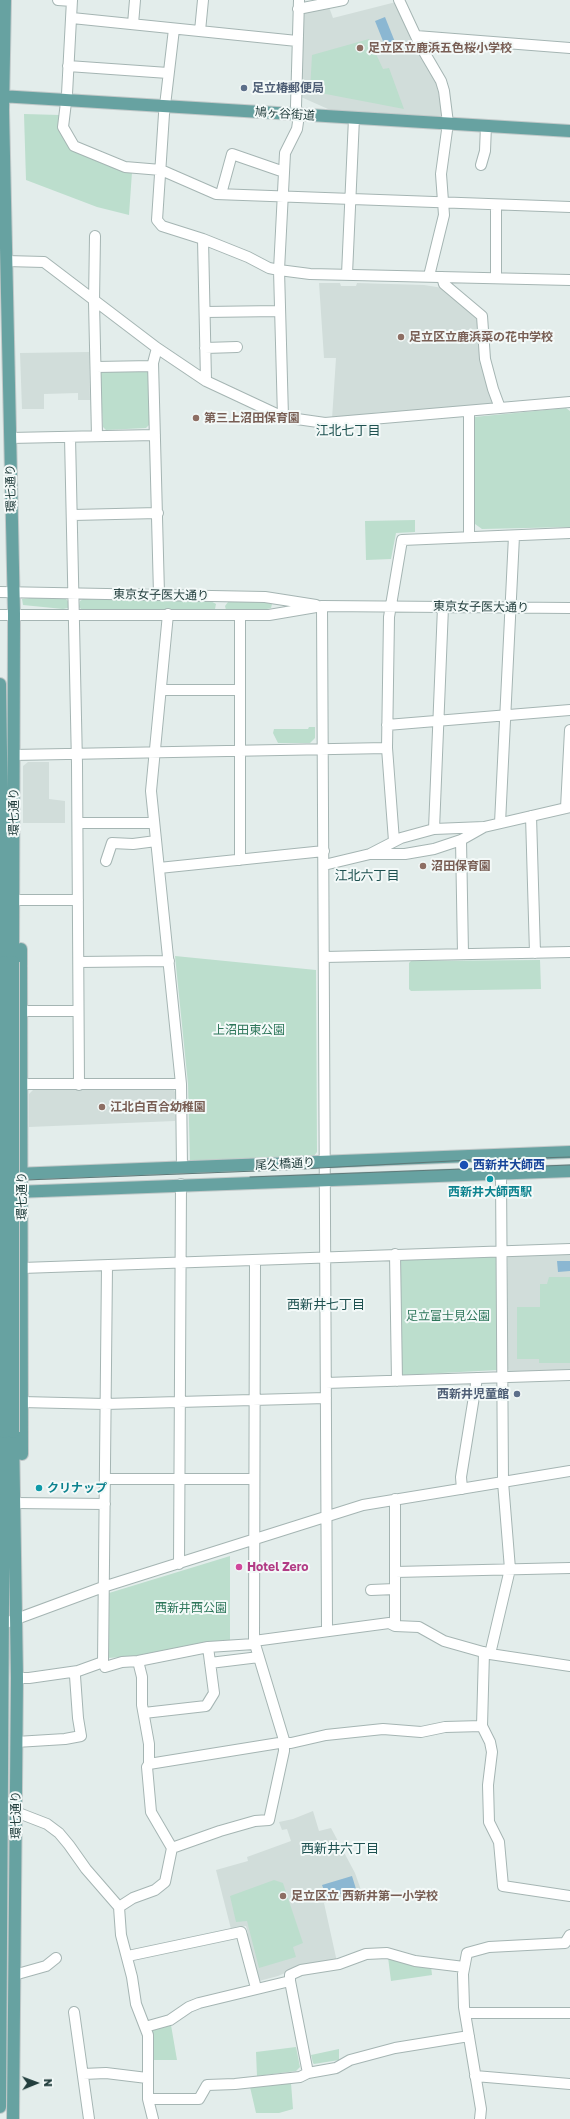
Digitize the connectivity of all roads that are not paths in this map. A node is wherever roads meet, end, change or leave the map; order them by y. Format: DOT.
graph roads {
  1 [pos="5,0"];
  2 [pos="58,0"];
  3 [pos="135,0"];
  4 [pos="203,0"];
  5 [pos="343,0"];
  6 [pos="399,0"];
  7 [pos="72,1"];
  8 [pos="298,4"];
  9 [pos="72,18"];
  10 [pos="133,24"];
  11 [pos="174,29"];
  12 [pos="200,31"];
  13 [pos="416,36"];
  14 [pos="297,41"];
  15 [pos="570,48"];
  16 [pos="68,66"];
  17 [pos="168,73"];
  18 [pos="1,96"];
  19 [pos="66,100"];
  20 [pos="164,106"];
  21 [pos="298,115"];
  22 [pos="354,118"];
  23 [pos="448,123"];
  24 [pos="486,125"];
  25 [pos="570,131"];
  26 [pos="481,165"];
  27 [pos="161,170"];
  28 [pos="284,172"];
  29 [pos="221,194"];
  30 [pos="283,196"];
  31 [pos="350,199"];
  32 [pos="443,202"];
  33 [pos="496,205"];
  34 [pos="570,207"];
  35 [pos="95,236"];
  36 [pos="203,240"];
  37 [pos="6,261"];
  38 [pos="278,270"];
  39 [pos="347,274"];
  40 [pos="429,276"];
  41 [pos="442,277"];
  42 [pos="496,277"];
  43 [pos="570,280"];
  44 [pos="94,302"];
  45 [pos="279,311"];
  46 [pos="205,312"];
  47 [pos="237,347"];
  48 [pos="157,348"];
  49 [pos="205,348"];
  50 [pos="153,366"];
  51 [pos="96,367"];
  52 [pos="206,381"];
  53 [pos="570,402"];
  54 [pos="500,408"];
  55 [pos="469,411"];
  56 [pos="283,417"];
  57 [pos="155,435"];
  58 [pos="97,436"];
  59 [pos="70,437"];
  60 [pos="10,438"];
  61 [pos="158,513"];
  62 [pos="73,515"];
  63 [pos="570,533"];
  64 [pos="514,536"];
  65 [pos="469,537"];
  66 [pos="0,592"];
  67 [pos="14,592"];
  68 [pos="74,594"];
  69 [pos="159,594"];
  70 [pos="220,596"];
  71 [pos="321,606"];
  72 [pos="390,607"];
  73 [pos="443,607"];
  74 [pos="511,608"];
  75 [pos="570,608"];
  76 [pos="14,614"];
  77 [pos="75,614"];
  78 [pos="168,614"];
  79 [pos="0,615"];
  80 [pos="220,615"];
  81 [pos="240,615"];
  82 [pos="0,684"];
  83 [pos="161,690"];
  84 [pos="240,690"];
  85 [pos="570,710"];
  86 [pos="506,715"];
  87 [pos="438,721"];
  88 [pos="387,725"];
  89 [pos="570,730"];
  90 [pos="387,748"];
  91 [pos="324,749"];
  92 [pos="240,751"];
  93 [pos="154,752"];
  94 [pos="77,754"];
  95 [pos="14,755"];
  96 [pos="1,790"];
  97 [pos="568,807"];
  98 [pos="531,816"];
  99 [pos="78,823"];
  100 [pos="154,823"];
  101 [pos="500,823"];
  102 [pos="484,827"];
  103 [pos="434,829"];
  104 [pos="461,840"];
  105 [pos="156,841"];
  106 [pos="394,842"];
  107 [pos="324,851"];
  108 [pos="370,854"];
  109 [pos="240,860"];
  110 [pos="106,861"];
  111 [pos="324,865"];
  112 [pos="159,868"];
  113 [pos="5,886"];
  114 [pos="18,900"];
  115 [pos="78,900"];
  116 [pos="570,952"];
  117 [pos="535,953"];
  118 [pos="463,954"];
  119 [pos="324,957"];
  120 [pos="169,961"];
  121 [pos="79,962"];
  122 [pos="21,1011"];
  123 [pos="78,1011"];
  124 [pos="21,1084"];
  125 [pos="181,1084"];
  126 [pos="79,1085"];
  127 [pos="570,1152"];
  128 [pos="325,1162"];
  129 [pos="182,1168"];
  130 [pos="570,1171"];
  131 [pos="22,1174"];
  132 [pos="502,1174"];
  133 [pos="0,1175"];
  134 [pos="325,1181"];
  135 [pos="181,1184"];
  136 [pos="22,1191"];
  137 [pos="0,1192"];
  138 [pos="570,1249"];
  139 [pos="502,1252"];
  140 [pos="395,1254"];
  141 [pos="325,1256"];
  142 [pos="254,1260"];
  143 [pos="181,1263"];
  144 [pos="108,1266"];
  145 [pos="22,1268"];
  146 [pos="570,1375"];
  147 [pos="502,1377"];
  148 [pos="477,1378"];
  149 [pos="397,1381"];
  150 [pos="326,1383"];
  151 [pos="326,1398"];
  152 [pos="254,1399"];
  153 [pos="22,1402"];
  154 [pos="180,1402"];
  155 [pos="105,1404"];
  156 [pos="570,1471"];
  157 [pos="106,1479"];
  158 [pos="180,1480"];
  159 [pos="254,1480"];
  160 [pos="503,1482"];
  161 [pos="462,1489"];
  162 [pos="395,1499"];
  163 [pos="6,1504"];
  164 [pos="105,1504"];
  165 [pos="327,1517"];
  166 [pos="254,1539"];
  167 [pos="179,1564"];
  168 [pos="570,1568"];
  169 [pos="510,1569"];
  170 [pos="395,1572"];
  171 [pos="103,1587"];
  172 [pos="395,1589"];
  173 [pos="371,1590"];
  174 [pos="16,1619"];
  175 [pos="2,1624"];
  176 [pos="395,1626"];
  177 [pos="327,1630"];
  178 [pos="254,1642"];
  179 [pos="208,1647"];
  180 [pos="487,1653"];
  181 [pos="258,1658"];
  182 [pos="138,1661"];
  183 [pos="103,1662"];
  184 [pos="210,1663"];
  185 [pos="570,1666"];
  186 [pos="72,1672"];
  187 [pos="2,1676"];
  188 [pos="16,1678"];
  189 [pos="144,1713"];
  190 [pos="482,1726"];
  191 [pos="16,1742"];
  192 [pos="284,1744"];
  193 [pos="149,1764"];
  194 [pos="16,1812"];
  195 [pos="1,1815"];
  196 [pos="172,1848"];
  197 [pos="570,1896"];
  198 [pos="119,1907"];
  199 [pos="570,1935"];
  200 [pos="128,1956"];
  201 [pos="56,1958"];
  202 [pos="464,1967"];
  203 [pos="14,1975"];
  204 [pos="0,1976"];
  205 [pos="290,1981"];
  206 [pos="256,1988"];
  207 [pos="74,2012"];
  208 [pos="466,2013"];
  209 [pos="570,2013"];
  210 [pos="0,2026"];
  211 [pos="145,2027"];
  212 [pos="469,2036"];
  213 [pos="308,2073"];
  214 [pos="83,2074"];
  215 [pos="475,2076"];
  216 [pos="147,2078"];
  217 [pos="570,2084"];
  218 [pos="148,2099"];
  219 [pos="0,2108"];
  220 [pos="5,2119"];
  221 [pos="13,2119"];
  222 [pos="89,2119"];
  223 [pos="153,2119"];
  224 [pos="480,2119"];
  1 -- 18 [label="main road, 環七通り"];
  2 -- 7 [label="street"];
  3 -- 10 [label="street"];
  4 -- 12 [label="street"];
  5 -- 8 [label="street"];
  6 -- 13 [label="street"];
  7 -- 9 [label="street"];
  8 -- 14 [label="street"];
  9 -- 10 [label="street"];
  9 -- 16 [label="street"];
  10 -- 11 [label="street"];
  11 -- 12 [label="street"];
  11 -- 17 [label="street"];
  12 -- 14 [label="street"];
  13 -- 15 [label="street"];
  13 -- 23 [label="street"];
  14 -- 21 [label="street"];
  16 -- 17 [label="street"];
  16 -- 19 [label="street"];
  17 -- 20 [label="street"];
  18 -- 19 [label="main road, 鳩ヶ谷街道"];
  18 -- 37 [label="main road, 環七通り"];
  19 -- 20 [label="main road, 鳩ヶ谷街道"];
  19 -- 27 [label="street"];
  20 -- 21 [label="main road, 鳩ヶ谷街道"];
  20 -- 27 [label="street"];
  21 -- 22 [label="main road, 鳩ヶ谷街道"];
  21 -- 28 [label="street"];
  22 -- 23 [label="main road, 鳩ヶ谷街道"];
  22 -- 31 [label="street"];
  23 -- 24 [label="main road, 鳩ヶ谷街道"];
  23 -- 32 [label="street"];
  24 -- 25 [label="main road, 鳩ヶ谷街道"];
  24 -- 26 [label="street"];
  27 -- 29 [label="street"];
  27 -- 36 [label="street"];
  28 -- 29 [label="street"];
  28 -- 30 [label="street"];
  29 -- 30 [label="street"];
  30 -- 31 [label="street"];
  30 -- 38 [label="street"];
  31 -- 32 [label="street"];
  31 -- 39 [label="street"];
  32 -- 33 [label="street"];
  32 -- 40 [label="street"];
  33 -- 34 [label="street"];
  33 -- 42 [label="street"];
  35 -- 44 [label="street"];
  36 -- 38 [label="street"];
  36 -- 46 [label="street"];
  37 -- 44 [label="street"];
  37 -- 60 [label="main road, 環七通り"];
  38 -- 39 [label="street"];
  38 -- 45 [label="street"];
  39 -- 40 [label="street"];
  40 -- 41 [label="street"];
  41 -- 42 [label="street"];
  41 -- 54 [label="street"];
  42 -- 43 [label="street"];
  44 -- 48 [label="street"];
  44 -- 51 [label="street"];
  45 -- 46 [label="street"];
  45 -- 56 [label="street"];
  46 -- 49 [label="street"];
  47 -- 49 [label="street"];
  48 -- 50 [label="street"];
  48 -- 52 [label="street"];
  49 -- 52 [label="street"];
  50 -- 51 [label="street"];
  50 -- 57 [label="street"];
  51 -- 58 [label="street"];
  52 -- 56 [label="street"];
  53 -- 54 [label="street"];
  54 -- 55 [label="street"];
  55 -- 56 [label="street"];
  55 -- 65 [label="street"];
  57 -- 58 [label="street"];
  57 -- 61 [label="street"];
  58 -- 59 [label="street"];
  59 -- 60 [label="street"];
  59 -- 62 [label="street"];
  60 -- 67 [label="main road, 環七通り"];
  61 -- 62 [label="street"];
  61 -- 69 [label="street"];
  62 -- 68 [label="street"];
  63 -- 64 [label="street"];
  64 -- 65 [label="street"];
  64 -- 74 [label="street"];
  65 -- 72 [label="street"];
  66 -- 67 [label="street, 東京女子医大通り"];
  67 -- 68 [label="street, 東京女子医大通り"];
  67 -- 76 [label="main road, 環七通り"];
  68 -- 69 [label="street, 東京女子医大通り"];
  68 -- 77 [label="street"];
  69 -- 70 [label="street, 東京女子医大通り"];
  70 -- 71 [label="street, 東京女子医大通り"];
  70 -- 80 [label="street"];
  71 -- 72 [label="street, 東京女子医大通り"];
  71 -- 81 [label="street, 東京女子医大通り"];
  71 -- 91 [label="street"];
  72 -- 73 [label="street, 東京女子医大通り"];
  72 -- 88 [label="street"];
  73 -- 74 [label="street, 東京女子医大通り"];
  73 -- 87 [label="street"];
  74 -- 75 [label="street, 東京女子医大通り"];
  74 -- 86 [label="street"];
  76 -- 77 [label="street, 東京女子医大通り"];
  76 -- 79 [label="street, 東京女子医大通り"];
  76 -- 95 [label="main road, 環七通り"];
  77 -- 78 [label="street, 東京女子医大通り"];
  77 -- 94 [label="street"];
  78 -- 80 [label="street, 東京女子医大通り"];
  78 -- 83 [label="street"];
  80 -- 81 [label="street, 東京女子医大通り"];
  81 -- 84 [label="street"];
  82 -- 96 [label="main road, 環七通り"];
  83 -- 84 [label="street"];
  83 -- 93 [label="street"];
  84 -- 92 [label="street"];
  85 -- 86 [label="street"];
  86 -- 87 [label="street"];
  86 -- 101 [label="street"];
  87 -- 88 [label="street"];
  87 -- 103 [label="street"];
  88 -- 90 [label="street"];
  89 -- 97 [label="street"];
  90 -- 91 [label="street"];
  90 -- 106 [label="street"];
  91 -- 92 [label="street"];
  91 -- 107 [label="street"];
  92 -- 93 [label="street"];
  92 -- 109 [label="street"];
  93 -- 94 [label="street"];
  93 -- 100 [label="street"];
  94 -- 95 [label="street"];
  94 -- 99 [label="street"];
  95 -- 113 [label="main road, 環七通り"];
  96 -- 113 [label="main road, 環七通り"];
  97 -- 98 [label="street"];
  98 -- 101 [label="street"];
  98 -- 117 [label="street"];
  99 -- 100 [label="street"];
  99 -- 115 [label="street"];
  100 -- 105 [label="street"];
  101 -- 102 [label="street"];
  102 -- 103 [label="street"];
  102 -- 104 [label="street"];
  103 -- 106 [label="street"];
  104 -- 108 [label="street"];
  104 -- 118 [label="street"];
  105 -- 110 [label="street"];
  105 -- 112 [label="street"];
  106 -- 108 [label="street"];
  107 -- 109 [label="street"];
  107 -- 111 [label="street"];
  108 -- 111 [label="street"];
  109 -- 112 [label="street"];
  111 -- 119 [label="street"];
  112 -- 120 [label="street"];
  113 -- 114 [label="main road, 環七通り"];
  113 -- 163 [label="main road, 環七通り, bridge"];
  114 -- 115 [label="street"];
  114 -- 122 [label="main road, 環七通り"];
  115 -- 121 [label="street"];
  116 -- 117 [label="street"];
  117 -- 118 [label="street"];
  118 -- 119 [label="street"];
  119 -- 128 [label="street"];
  120 -- 121 [label="street"];
  120 -- 125 [label="street"];
  121 -- 123 [label="street"];
  122 -- 123 [label="street"];
  122 -- 124 [label="main road, 環七通り"];
  123 -- 126 [label="street"];
  124 -- 126 [label="street"];
  124 -- 131 [label="main road, 環七通り"];
  125 -- 126 [label="street"];
  125 -- 129 [label="street"];
  127 -- 128 [label="main road, 尾久橋通り"];
  128 -- 129 [label="main road, 尾久橋通り"];
  128 -- 134 [label="street"];
  129 -- 131 [label="main road, 尾久橋通り"];
  130 -- 132 [label="main road, 尾久橋通り"];
  131 -- 133 [label="main road, 尾久橋通り"];
  131 -- 136 [label="main road, 環七通り"];
  132 -- 134 [label="main road, 尾久橋通り"];
  132 -- 139 [label="street"];
  134 -- 135 [label="main road, 尾久橋通り"];
  134 -- 141 [label="street"];
  135 -- 136 [label="main road, 尾久橋通り"];
  135 -- 143 [label="street"];
  136 -- 137 [label="main road, 尾久橋通り"];
  136 -- 145 [label="main road, 環七通り"];
  138 -- 139 [label="street"];
  139 -- 140 [label="street"];
  139 -- 147 [label="street"];
  140 -- 141 [label="street"];
  140 -- 149 [label="street"];
  141 -- 142 [label="street"];
  141 -- 150 [label="street"];
  142 -- 143 [label="street"];
  142 -- 152 [label="street"];
  143 -- 144 [label="street"];
  143 -- 154 [label="street"];
  144 -- 145 [label="street"];
  144 -- 155 [label="street"];
  145 -- 153 [label="main road, 環七通り"];
  146 -- 147 [label="street"];
  147 -- 148 [label="street"];
  147 -- 160 [label="street"];
  148 -- 149 [label="street"];
  148 -- 161 [label="street"];
  149 -- 150 [label="street"];
  150 -- 151 [label="street"];
  151 -- 152 [label="street"];
  151 -- 165 [label="street"];
  152 -- 154 [label="street"];
  152 -- 159 [label="street"];
  153 -- 155 [label="street"];
  153 -- 163 [label="main road, 環七通り"];
  154 -- 155 [label="street"];
  154 -- 158 [label="street"];
  155 -- 157 [label="street"];
  156 -- 160 [label="street"];
  157 -- 158 [label="street"];
  157 -- 164 [label="street"];
  158 -- 159 [label="street"];
  158 -- 167 [label="street"];
  159 -- 166 [label="street"];
  160 -- 161 [label="street"];
  160 -- 169 [label="street"];
  161 -- 162 [label="street"];
  162 -- 165 [label="street"];
  162 -- 170 [label="street"];
  163 -- 164 [label="street"];
  163 -- 174 [label="main road, 環七通り"];
  163 -- 175 [label="main road, 環七通り"];
  164 -- 171 [label="street"];
  165 -- 166 [label="street"];
  165 -- 177 [label="street"];
  166 -- 167 [label="street"];
  166 -- 178 [label="street"];
  167 -- 171 [label="street"];
  168 -- 169 [label="street"];
  169 -- 170 [label="street"];
  169 -- 180 [label="street"];
  170 -- 172 [label="street"];
  171 -- 174 [label="street"];
  171 -- 183 [label="street"];
  172 -- 173 [label="street"];
  172 -- 176 [label="street"];
  174 -- 175 [label="street"];
  174 -- 188 [label="main road, 環七通り"];
  175 -- 187 [label="main road, 環七通り"];
  176 -- 177 [label="street"];
  176 -- 180 [label="street"];
  177 -- 178 [label="street"];
  178 -- 179 [label="street"];
  178 -- 181 [label="street"];
  179 -- 182 [label="street"];
  179 -- 184 [label="street"];
  180 -- 185 [label="street"];
  180 -- 190 [label="street"];
  181 -- 184 [label="street"];
  181 -- 192 [label="street"];
  182 -- 183 [label="street"];
  182 -- 189 [label="street"];
  183 -- 186 [label="street"];
  184 -- 189 [label="street"];
  186 -- 188 [label="street"];
  186 -- 191 [label="street"];
  187 -- 195 [label="main road, 環七通り"];
  188 -- 191 [label="main road, 環七通り"];
  189 -- 193 [label="street"];
  190 -- 192 [label="street"];
  190 -- 197 [label="street"];
  191 -- 194 [label="main road, 環七通り"];
  192 -- 193 [label="street"];
  192 -- 196 [label="street"];
  193 -- 196 [label="street"];
  194 -- 198 [label="street"];
  194 -- 203 [label="main road, 環七通り"];
  195 -- 204 [label="main road, 環七通り"];
  196 -- 198 [label="street"];
  198 -- 200 [label="street"];
  199 -- 202 [label="street"];
  200 -- 206 [label="street"];
  200 -- 211 [label="street"];
  201 -- 203 [label="street"];
  202 -- 205 [label="street"];
  202 -- 208 [label="street"];
  203 -- 221 [label="main road, 環七通り"];
  204 -- 210 [label="main road, 環七通り"];
  205 -- 206 [label="street"];
  205 -- 213 [label="street"];
  206 -- 211 [label="street"];
  207 -- 214 [label="street"];
  208 -- 209 [label="street"];
  208 -- 212 [label="street"];
  210 -- 219 [label="main road, 環七通り"];
  211 -- 216 [label="street"];
  212 -- 213 [label="street"];
  212 -- 215 [label="street"];
  213 -- 218 [label="street"];
  214 -- 216 [label="street"];
  214 -- 222 [label="street"];
  215 -- 217 [label="street"];
  215 -- 224 [label="street"];
  216 -- 218 [label="street"];
  218 -- 223 [label="street"];
  219 -- 220 [label="main road"];
}
